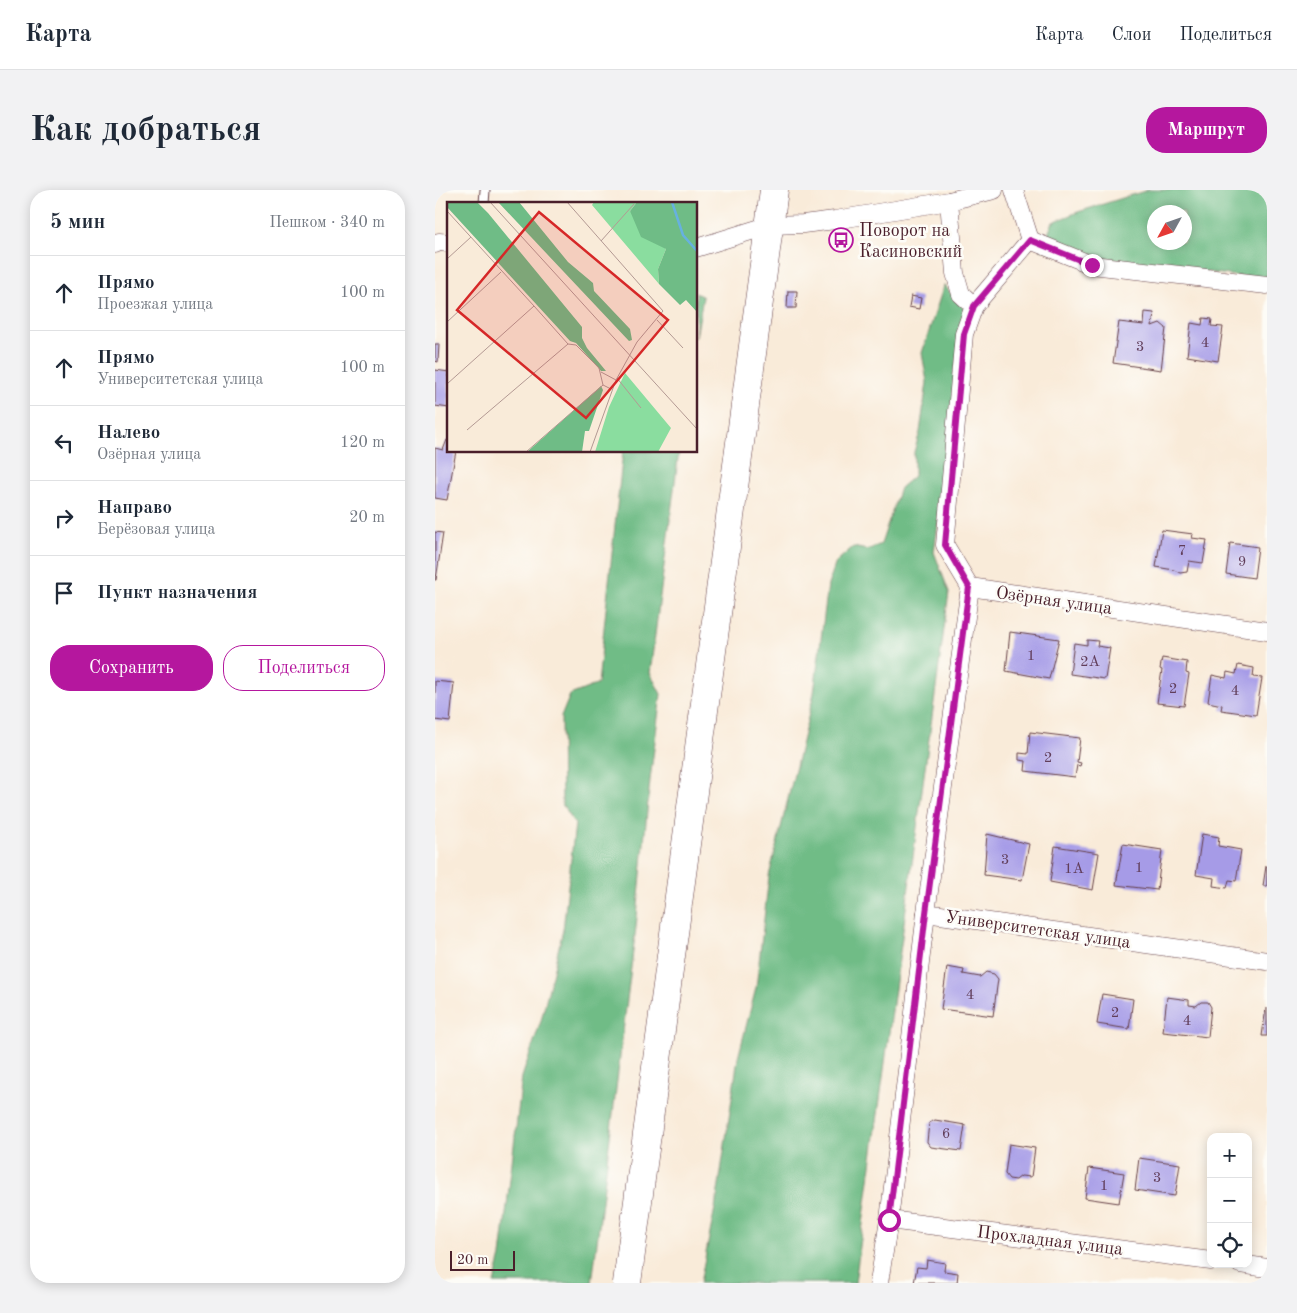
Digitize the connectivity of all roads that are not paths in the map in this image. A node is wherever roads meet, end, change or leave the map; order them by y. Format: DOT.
graph roads {
  1 [pos="774,190"];
  2 [pos="994,190"];
  3 [pos="1013,190"];
  4 [pos="938,200"];
  5 [pos="769,225"];
  6 [pos="1030,240"];
  7 [pos="447,243"];
  8 [pos="435,244"];
  9 [pos="697,248"];
  10 [pos="1267,285"];
  11 [pos="974,306"];
  12 [pos="969,587"];
  13 [pos="1267,631"];
  14 [pos="926,913"];
  15 [pos="1267,961"];
  16 [pos="889,1220"];
  17 [pos="1207,1260"];
  18 [pos="1252,1266"];
  19 [pos="1267,1268"];
  20 [pos="627,1283"];
  21 [pos="879,1283"];
  1 -- 5 [label="main road"];
  2 -- 4 [label="street"];
  3 -- 6 [label="street"];
  4 -- 5 [label="street"];
  4 -- 11 [label="street"];
  5 -- 9 [label="street"];
  5 -- 20 [label="main road"];
  6 -- 10 [label="street"];
  6 -- 11 [label="street"];
  7 -- 8 [label="street"];
  11 -- 12 [label="street"];
  12 -- 13 [label="street, Озёрная улица"];
  12 -- 14 [label="street, Университетская улица"];
  14 -- 15 [label="street, Университетская улица"];
  14 -- 16 [label="street"];
  16 -- 17 [label="street, Прохладная улица"];
  16 -- 21 [label="street"];
  18 -- 19 [label="street"];
}
